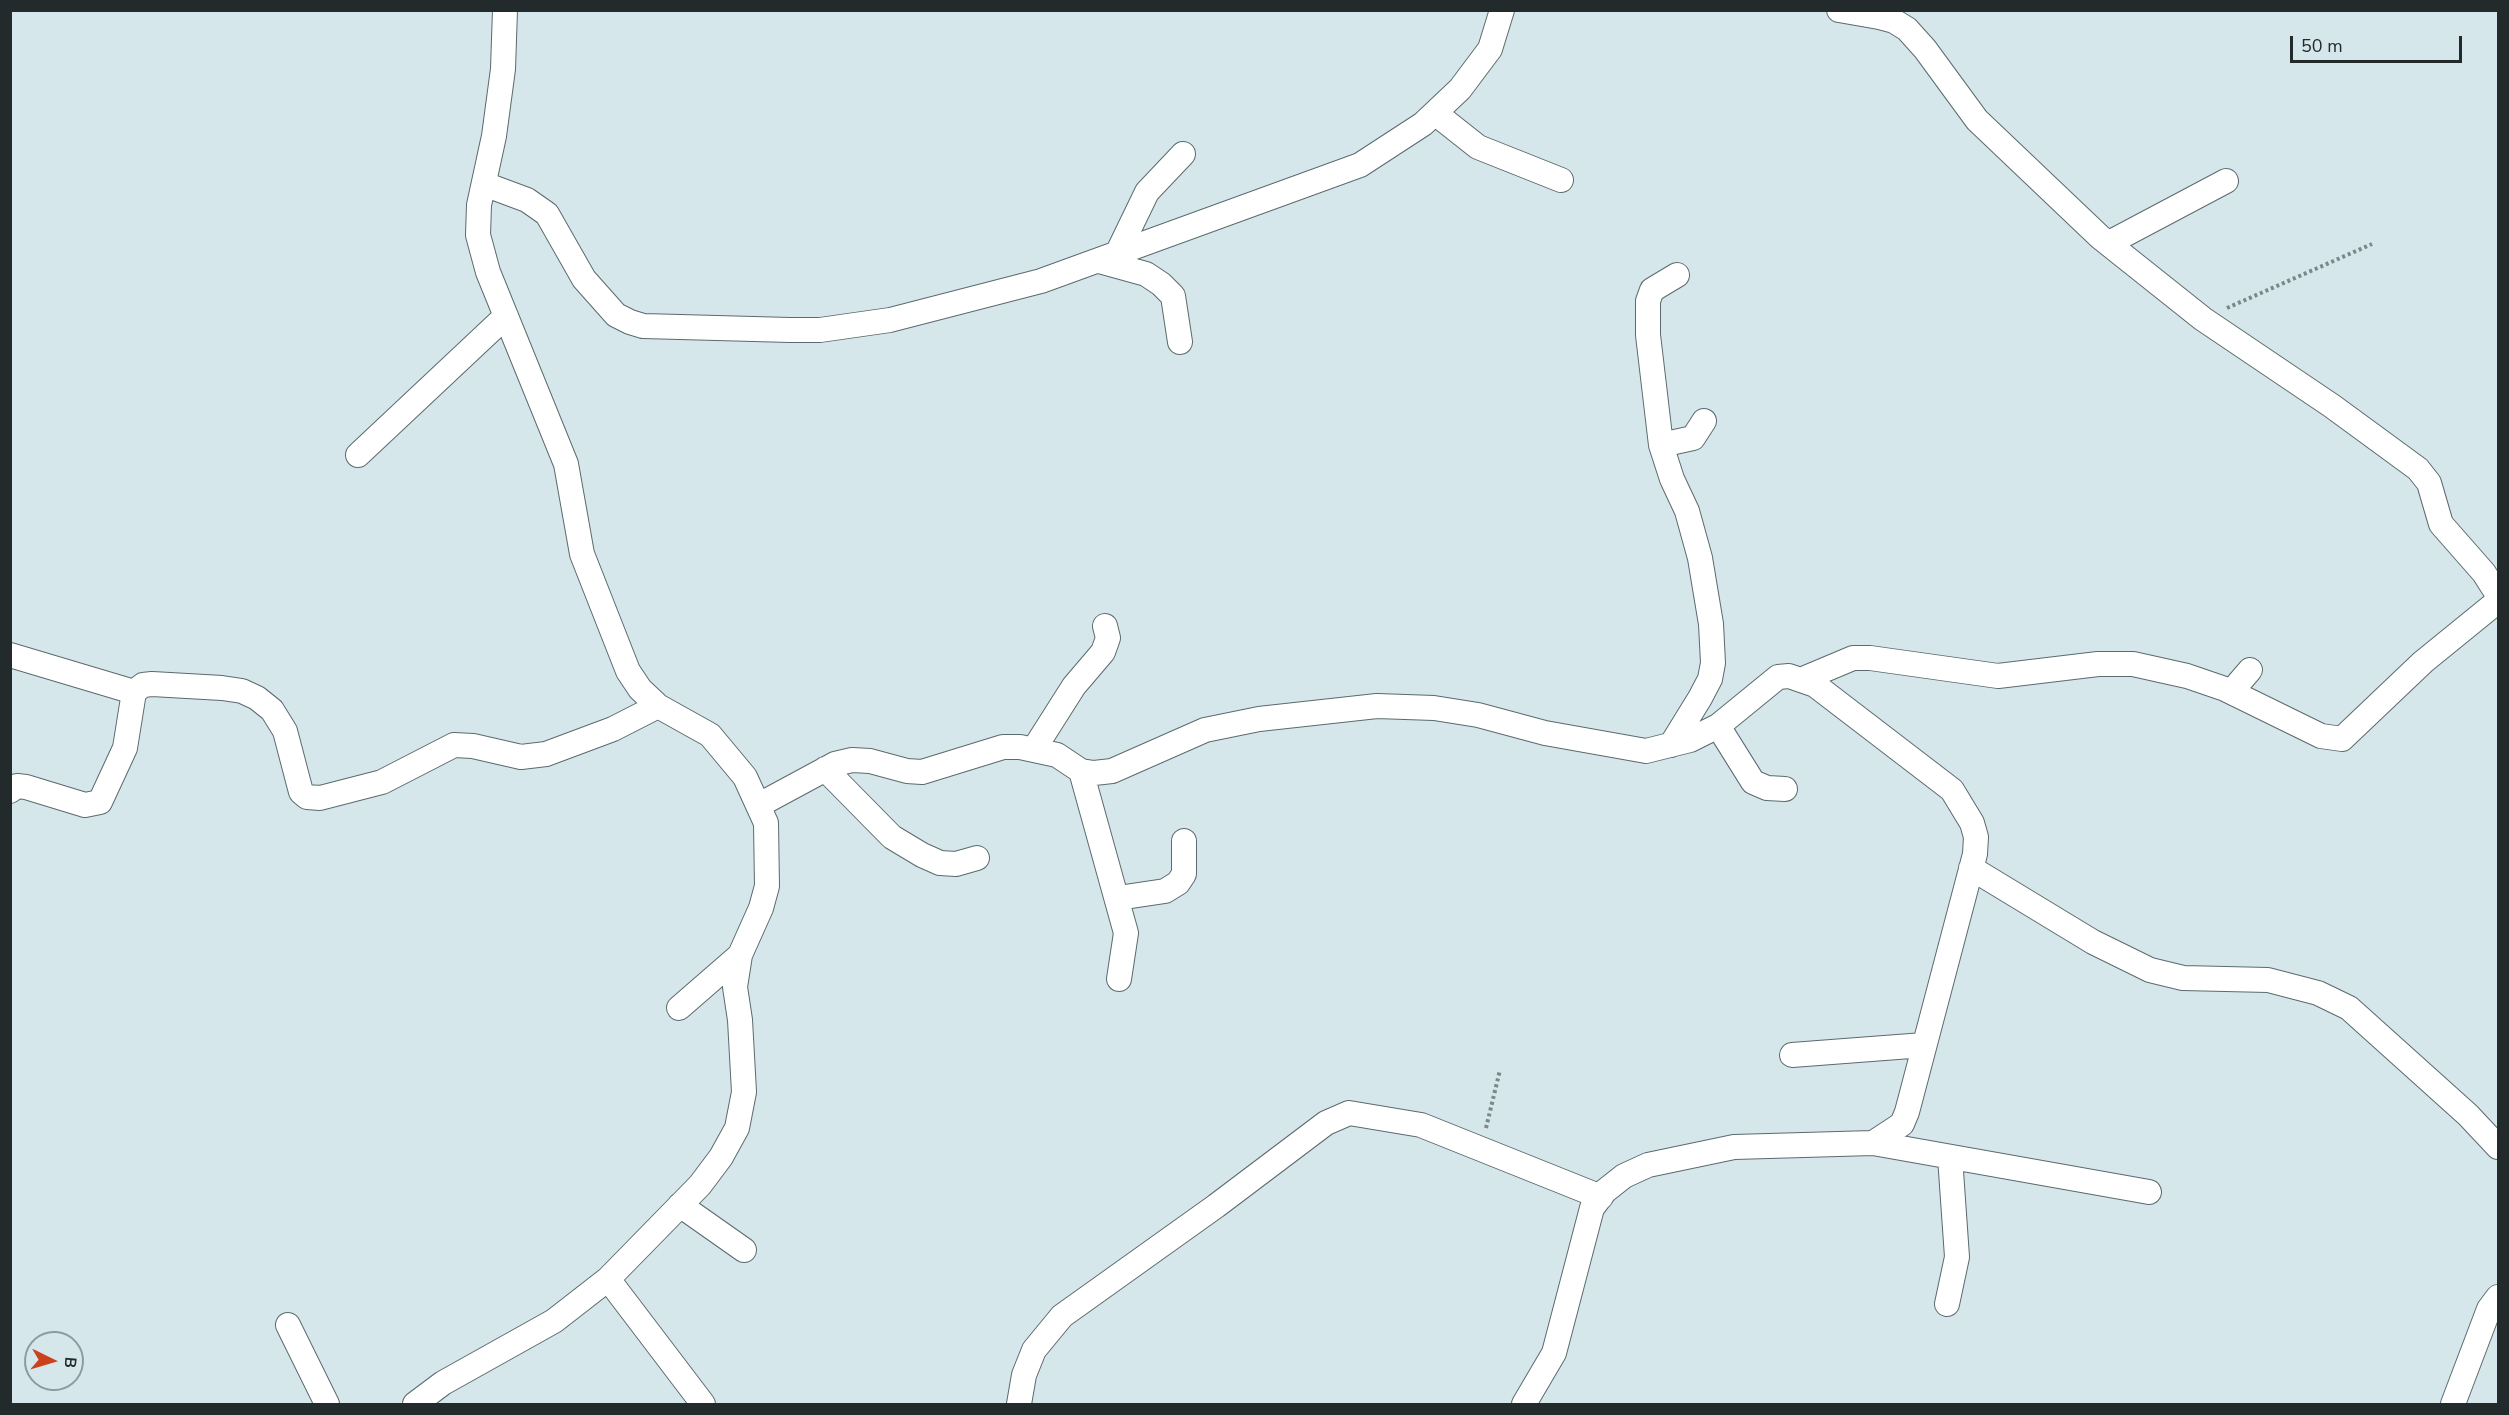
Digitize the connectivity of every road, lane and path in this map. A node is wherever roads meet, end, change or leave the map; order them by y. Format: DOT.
graph roads {
  1 [pos="505,10"];
  2 [pos="1502,10"];
  3 [pos="1839,10"];
  4 [pos="1435,113"];
  5 [pos="1183,154"];
  6 [pos="1561,180"];
  7 [pos="2226,181"];
  8 [pos="484,184"];
  9 [pos="2109,243"];
  10 [pos="2372,244"];
  11 [pos="1108,257"];
  12 [pos="1677,275"];
  13 [pos="506,316"];
  14 [pos="2203,319"];
  15 [pos="1180,342"];
  16 [pos="1704,421"];
  17 [pos="1661,445"];
  18 [pos="358,455"];
  19 [pos="2491,565"];
  20 [pos="2499,595"];
  21 [pos="2499,601"];
  22 [pos="1105,626"];
  23 [pos="10,655"];
  24 [pos="2250,670"];
  25 [pos="1803,680"];
  26 [pos="135,692"];
  27 [pos="2231,692"];
  28 [pos="658,706"];
  29 [pos="1718,726"];
  30 [pos="1671,744"];
  31 [pos="1034,749"];
  32 [pos="825,769"];
  33 [pos="1081,771"];
  34 [pos="1785,789"];
  35 [pos="10,790"];
  36 [pos="759,805"];
  37 [pos="1185,841"];
  38 [pos="977,858"];
  39 [pos="1971,868"];
  40 [pos="1118,898"];
  41 [pos="740,955"];
  42 [pos="1119,979"];
  43 [pos="680,1008"];
  44 [pos="1924,1045"];
  45 [pos="1792,1055"];
  46 [pos="1500,1070"];
  47 [pos="1873,1143"];
  48 [pos="2499,1147"];
  49 [pos="1481,1149"];
  50 [pos="1950,1157"];
  51 [pos="2150,1192"];
  52 [pos="1601,1197"];
  53 [pos="680,1205"];
  54 [pos="744,1250"];
  55 [pos="608,1279"];
  56 [pos="2499,1297"];
  57 [pos="1947,1304"];
  58 [pos="288,1325"];
  59 [pos="327,1404"];
  60 [pos="415,1404"];
  61 [pos="703,1404"];
  62 [pos="1018,1404"];
  63 [pos="1524,1404"];
  64 [pos="2452,1404"];
  1 -- 8 [label="street"];
  2 -- 4 [label="street"];
  3 -- 9 [label="street"];
  4 -- 6 [label="street"];
  4 -- 11 [label="street"];
  5 -- 11 [label="street"];
  7 -- 9 [label="street"];
  8 -- 11 [label="street"];
  8 -- 13 [label="street"];
  9 -- 14 [label="street"];
  10 -- 14 [label="path"];
  11 -- 15 [label="street"];
  12 -- 17 [label="street"];
  13 -- 18 [label="street"];
  13 -- 28 [label="street"];
  14 -- 19 [label="street"];
  16 -- 17 [label="street"];
  17 -- 30 [label="street"];
  19 -- 20 [label="street"];
  21 -- 27 [label="street"];
  22 -- 31 [label="street"];
  23 -- 26 [label="street"];
  24 -- 27 [label="street"];
  25 -- 27 [label="street"];
  25 -- 29 [label="street"];
  25 -- 39 [label="street"];
  26 -- 28 [label="street"];
  26 -- 35 [label="street"];
  28 -- 36 [label="street"];
  29 -- 30 [label="street"];
  29 -- 34 [label="street"];
  30 -- 33 [label="street"];
  31 -- 32 [label="street"];
  31 -- 33 [label="street"];
  32 -- 36 [label="street"];
  32 -- 38 [label="street"];
  33 -- 40 [label="street"];
  36 -- 41 [label="street"];
  37 -- 40 [label="street"];
  39 -- 44 [label="street"];
  39 -- 48 [label="street"];
  40 -- 42 [label="street"];
  41 -- 43 [label="street"];
  41 -- 53 [label="street"];
  44 -- 45 [label="street"];
  44 -- 47 [label="street"];
  46 -- 49 [label="path"];
  47 -- 50 [label="street"];
  47 -- 52 [label="street"];
  49 -- 52 [label="street"];
  49 -- 62 [label="street"];
  50 -- 51 [label="street"];
  50 -- 57 [label="street"];
  52 -- 63 [label="street"];
  53 -- 54 [label="street"];
  53 -- 55 [label="street"];
  55 -- 60 [label="street"];
  55 -- 61 [label="street"];
  56 -- 64 [label="street"];
  58 -- 59 [label="street"];
}
